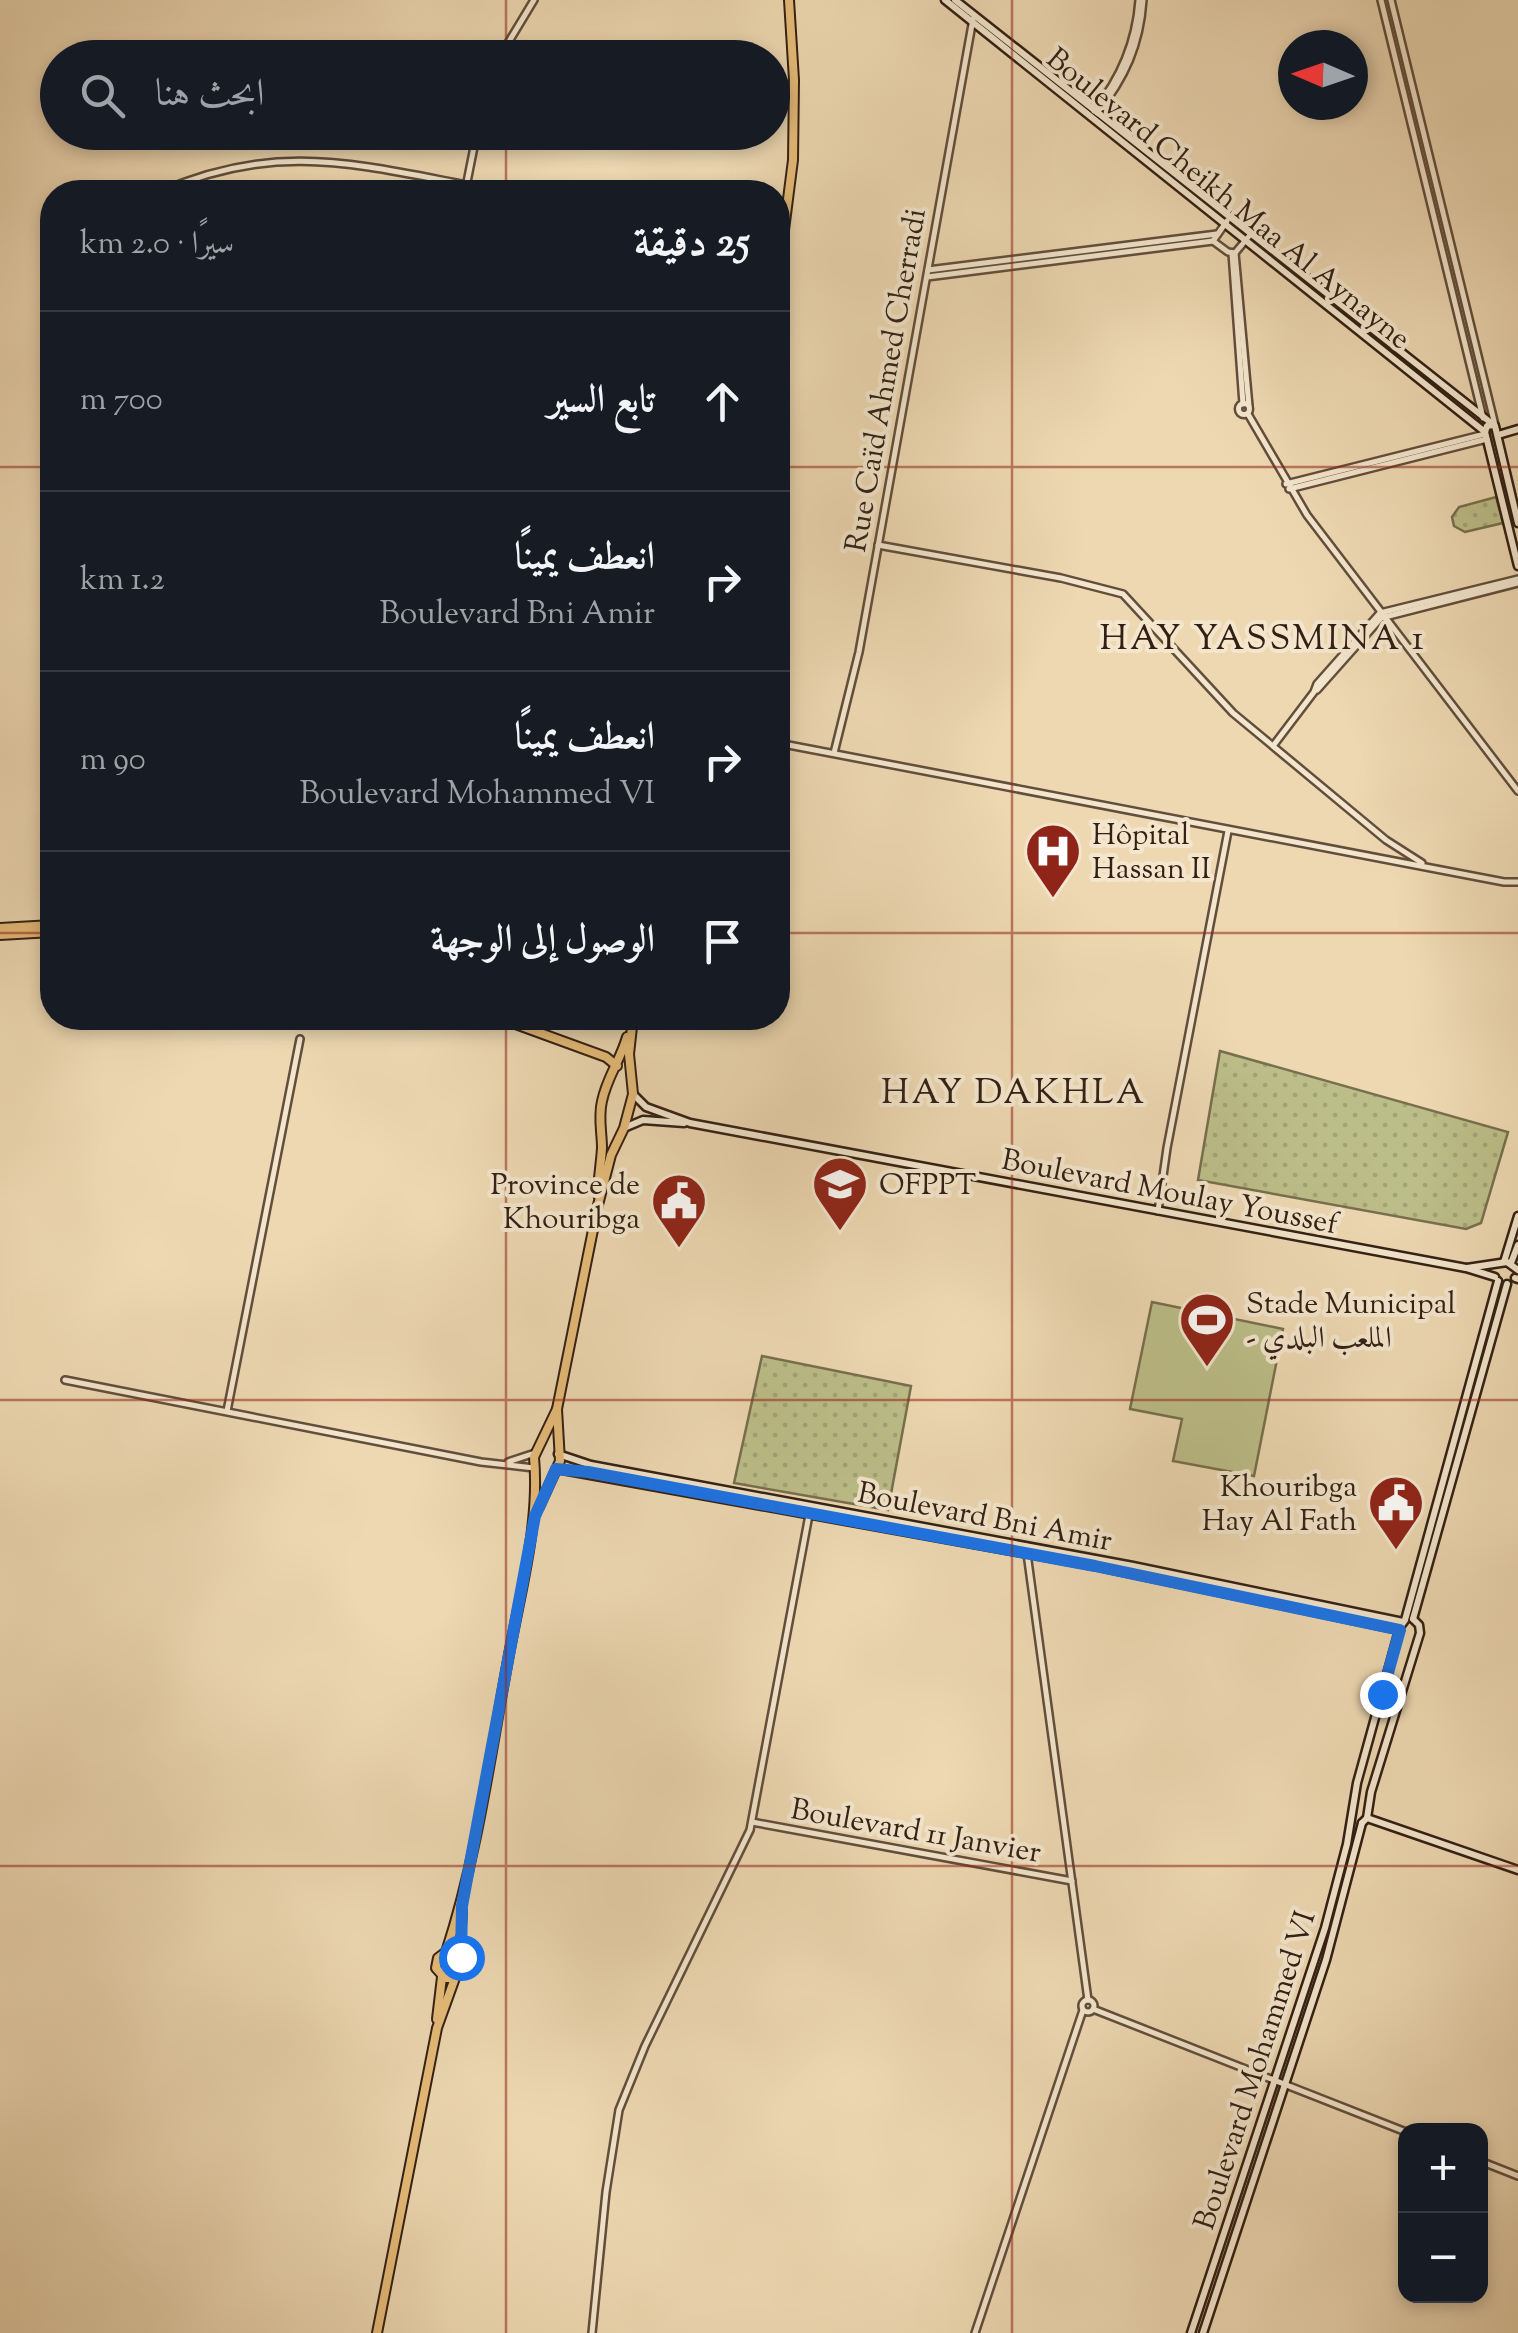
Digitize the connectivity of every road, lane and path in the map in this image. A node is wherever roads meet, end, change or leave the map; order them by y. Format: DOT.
graph roads {
  1 [pos="534,0"];
  2 [pos="944,0"];
  3 [pos="955,0"];
  4 [pos="1141,0"];
  5 [pos="1382,0"];
  6 [pos="1391,0"];
  7 [pos="789,2"];
  8 [pos="973,19"];
  9 [pos="510,40"];
  10 [pos="1098,111"];
  11 [pos="473,150"];
  12 [pos="193,180"];
  13 [pos="428,180"];
  14 [pos="468,180"];
  15 [pos="790,180"];
  16 [pos="1440,202"];
  17 [pos="1431,204"];
  18 [pos="1227,221"];
  19 [pos="1215,237"];
  20 [pos="1248,237"];
  21 [pos="1235,252"];
  22 [pos="927,273"];
  23 [pos="1469,321"];
  24 [pos="1460,323"];
  25 [pos="1480,366"];
  26 [pos="1471,368"];
  27 [pos="1482,417"];
  28 [pos="1518,430"];
  29 [pos="1496,431"];
  30 [pos="1486,435"];
  31 [pos="1287,486"];
  32 [pos="1518,523"];
  33 [pos="878,545"];
  34 [pos="1518,566"];
  35 [pos="1518,581"];
  36 [pos="1382,614"];
  37 [pos="790,745"];
  38 [pos="1272,746"];
  39 [pos="834,753"];
  40 [pos="1518,791"];
  41 [pos="1228,830"];
  42 [pos="1387,842"];
  43 [pos="1400,850"];
  44 [pos="1378,858"];
  45 [pos="1396,861"];
  46 [pos="1429,867"];
  47 [pos="1518,882"];
  48 [pos="40,929"];
  49 [pos="0,931"];
  50 [pos="531,1030"];
  51 [pos="629,1030"];
  52 [pos="633,1030"];
  53 [pos="300,1039"];
  54 [pos="600,1056"];
  55 [pos="618,1066"];
  56 [pos="631,1070"];
  57 [pos="609,1074"];
  58 [pos="633,1094"];
  59 [pos="690,1123"];
  60 [pos="624,1128"];
  61 [pos="601,1138"];
  62 [pos="617,1139"];
  63 [pos="598,1205"];
  64 [pos="1158,1211"];
  65 [pos="1518,1216"];
  66 [pos="1518,1245"];
  67 [pos="1466,1268"];
  68 [pos="1511,1270"];
  69 [pos="1496,1279"];
  70 [pos="1508,1284"];
  71 [pos="65,1380"];
  72 [pos="558,1409"];
  73 [pos="226,1412"];
  74 [pos="537,1452"];
  75 [pos="558,1453"];
  76 [pos="505,1463"];
  77 [pos="537,1469"];
  78 [pos="554,1470"];
  79 [pos="808,1515"];
  80 [pos="535,1516"];
  81 [pos="1025,1550"];
  82 [pos="1407,1630"];
  83 [pos="1353,1815"];
  84 [pos="1365,1818"];
  85 [pos="752,1822"];
  86 [pos="1518,1870"];
  87 [pos="1072,1881"];
  88 [pos="462,1906"];
  89 [pos="446,1952"];
  90 [pos="459,1954"];
  91 [pos="442,1977"];
  92 [pos="455,1978"];
  93 [pos="1088,2000"];
  94 [pos="1092,2009"];
  95 [pos="1083,2010"];
  96 [pos="437,2028"];
  97 [pos="1274,2079"];
  98 [pos="1285,2083"];
  99 [pos="1398,2129"];
  100 [pos="1488,2165"];
  101 [pos="1518,2176"];
  102 [pos="377,2333"];
  103 [pos="592,2333"];
  104 [pos="975,2333"];
  105 [pos="1191,2333"];
  106 [pos="1203,2333"];
  1 -- 9 [label="street"];
  2 -- 8 [label="main road, Boulevard Cheikh Maa Al Aynayne"];
  3 -- 8 [label="main road, Boulevard Cheikh Maa Al Aynayne"];
  4 -- 10 [label="street"];
  5 -- 17 [label="street"];
  6 -- 16 [label="street"];
  7 -- 15 [label="main road"];
  8 -- 10 [label="main road, Boulevard Cheikh Maa Al Aynayne"];
  8 -- 18 [label="main road, Boulevard Cheikh Maa Al Aynayne"];
  8 -- 22 [label="street, Rue Caïd Ahmed Cherradi"];
  10 -- 18 [label="main road, Boulevard Cheikh Maa Al Aynayne"];
  11 -- 14 [label="street"];
  12 -- 13 [label="street"];
  16 -- 17 [label="street"];
  16 -- 23 [label="street"];
  17 -- 24 [label="street"];
  18 -- 19 [label="street"];
  18 -- 20 [label="main road, Boulevard Cheikh Maa Al Aynayne"];
  19 -- 21 [label="street"];
  19 -- 22 [label="street"];
  20 -- 21 [label="street"];
  20 -- 27 [label="main road, Boulevard Cheikh Maa Al Aynayne"];
  20 -- 30 [label="main road, Boulevard Cheikh Maa Al Aynayne"];
  21 -- 31 [label="street"];
  22 -- 33 [label="street, Rue Caïd Ahmed Cherradi"];
  23 -- 24 [label="street"];
  23 -- 25 [label="street"];
  24 -- 26 [label="street"];
  25 -- 26 [label="street"];
  25 -- 29 [label="street"];
  26 -- 27 [label="street"];
  27 -- 29 [label="main road, Boulevard Cheikh Maa Al Aynayne"];
  27 -- 30 [label="street"];
  28 -- 29 [label="main road"];
  29 -- 30 [label="main road"];
  29 -- 30 [label="main road"];
  29 -- 32 [label="main road"];
  30 -- 31 [label="street"];
  30 -- 34 [label="main road"];
  31 -- 36 [label="street"];
  33 -- 38 [label="street"];
  33 -- 39 [label="street, Rue Caïd Ahmed Cherradi"];
  35 -- 36 [label="street"];
  36 -- 38 [label="street"];
  36 -- 40 [label="street"];
  37 -- 39 [label="street"];
  38 -- 42 [label="street"];
  39 -- 41 [label="street"];
  41 -- 44 [label="street"];
  41 -- 64 [label="street"];
  42 -- 43 [label="street"];
  42 -- 44 [label="street"];
  42 -- 45 [label="street"];
  43 -- 45 [label="street"];
  43 -- 46 [label="street"];
  44 -- 45 [label="street"];
  45 -- 46 [label="street"];
  46 -- 47 [label="street"];
  48 -- 49 [label="main road"];
  50 -- 54 [label="main road"];
  51 -- 55 [label="main road"];
  52 -- 56 [label="main road"];
  53 -- 73 [label="street"];
  54 -- 55 [label="main road"];
  54 -- 57 [label="main road"];
  55 -- 56 [label="main road"];
  55 -- 57 [label="main road"];
  56 -- 58 [label="main road"];
  57 -- 61 [label="main road"];
  58 -- 59 [label="main road"];
  58 -- 60 [label="main road"];
  59 -- 60 [label="main road"];
  59 -- 64 [label="main road, Boulevard Moulay Youssef"];
  60 -- 62 [label="main road"];
  61 -- 62 [label="main road"];
  61 -- 63 [label="main road"];
  62 -- 63 [label="main road"];
  63 -- 72 [label="main road"];
  64 -- 67 [label="main road, Boulevard Moulay Youssef"];
  65 -- 68 [label="main road"];
  66 -- 68 [label="main road"];
  67 -- 68 [label="main road, Boulevard Moulay Youssef"];
  67 -- 69 [label="main road, Boulevard Moulay Youssef"];
  68 -- 69 [label="main road, Boulevard Mohammed VI"];
  68 -- 70 [label="main road"];
  69 -- 70 [label="main road, Boulevard Moulay Youssef"];
  69 -- 82 [label="main road, Boulevard Mohammed VI"];
  70 -- 82 [label="main road, Boulevard Mohammed VI"];
  71 -- 73 [label="street"];
  72 -- 74 [label="main road"];
  72 -- 75 [label="main road"];
  73 -- 76 [label="street"];
  74 -- 75 [label="main road"];
  74 -- 76 [label="street"];
  74 -- 77 [label="main road"];
  75 -- 78 [label="main road"];
  75 -- 81 [label="main road, Boulevard Bni Amir"];
  76 -- 77 [label="street"];
  77 -- 78 [label="main road"];
  77 -- 80 [label="main road"];
  78 -- 79 [label="main road, Boulevard Bni Amir"];
  78 -- 80 [label="main road"];
  79 -- 81 [label="main road, Boulevard Bni Amir"];
  79 -- 85 [label="street"];
  80 -- 88 [label="main road"];
  81 -- 82 [label="main road, Boulevard Bni Amir"];
  81 -- 87 [label="street"];
  82 -- 83 [label="main road, Boulevard Mohammed VI"];
  82 -- 84 [label="main road, Boulevard Mohammed VI"];
  83 -- 84 [label="main road"];
  83 -- 84 [label="main road"];
  83 -- 97 [label="main road, Boulevard Mohammed VI"];
  84 -- 86 [label="main road"];
  84 -- 98 [label="main road, Boulevard Mohammed VI"];
  85 -- 87 [label="street, Boulevard 11 Janvier"];
  85 -- 103 [label="street"];
  87 -- 93 [label="street"];
  88 -- 89 [label="main road"];
  88 -- 90 [label="main road"];
  89 -- 90 [label="main road"];
  89 -- 91 [label="main road"];
  90 -- 92 [label="main road"];
  91 -- 92 [label="main road"];
  91 -- 96 [label="main road"];
  92 -- 96 [label="main road"];
  93 -- 94 [label="street"];
  93 -- 95 [label="street"];
  94 -- 95 [label="street"];
  94 -- 97 [label="street"];
  95 -- 104 [label="street"];
  96 -- 102 [label="main road"];
  97 -- 98 [label="street"];
  97 -- 105 [label="main road, Boulevard Mohammed VI"];
  98 -- 99 [label="street"];
  98 -- 106 [label="main road, Boulevard Mohammed VI"];
  100 -- 101 [label="street"];
}
